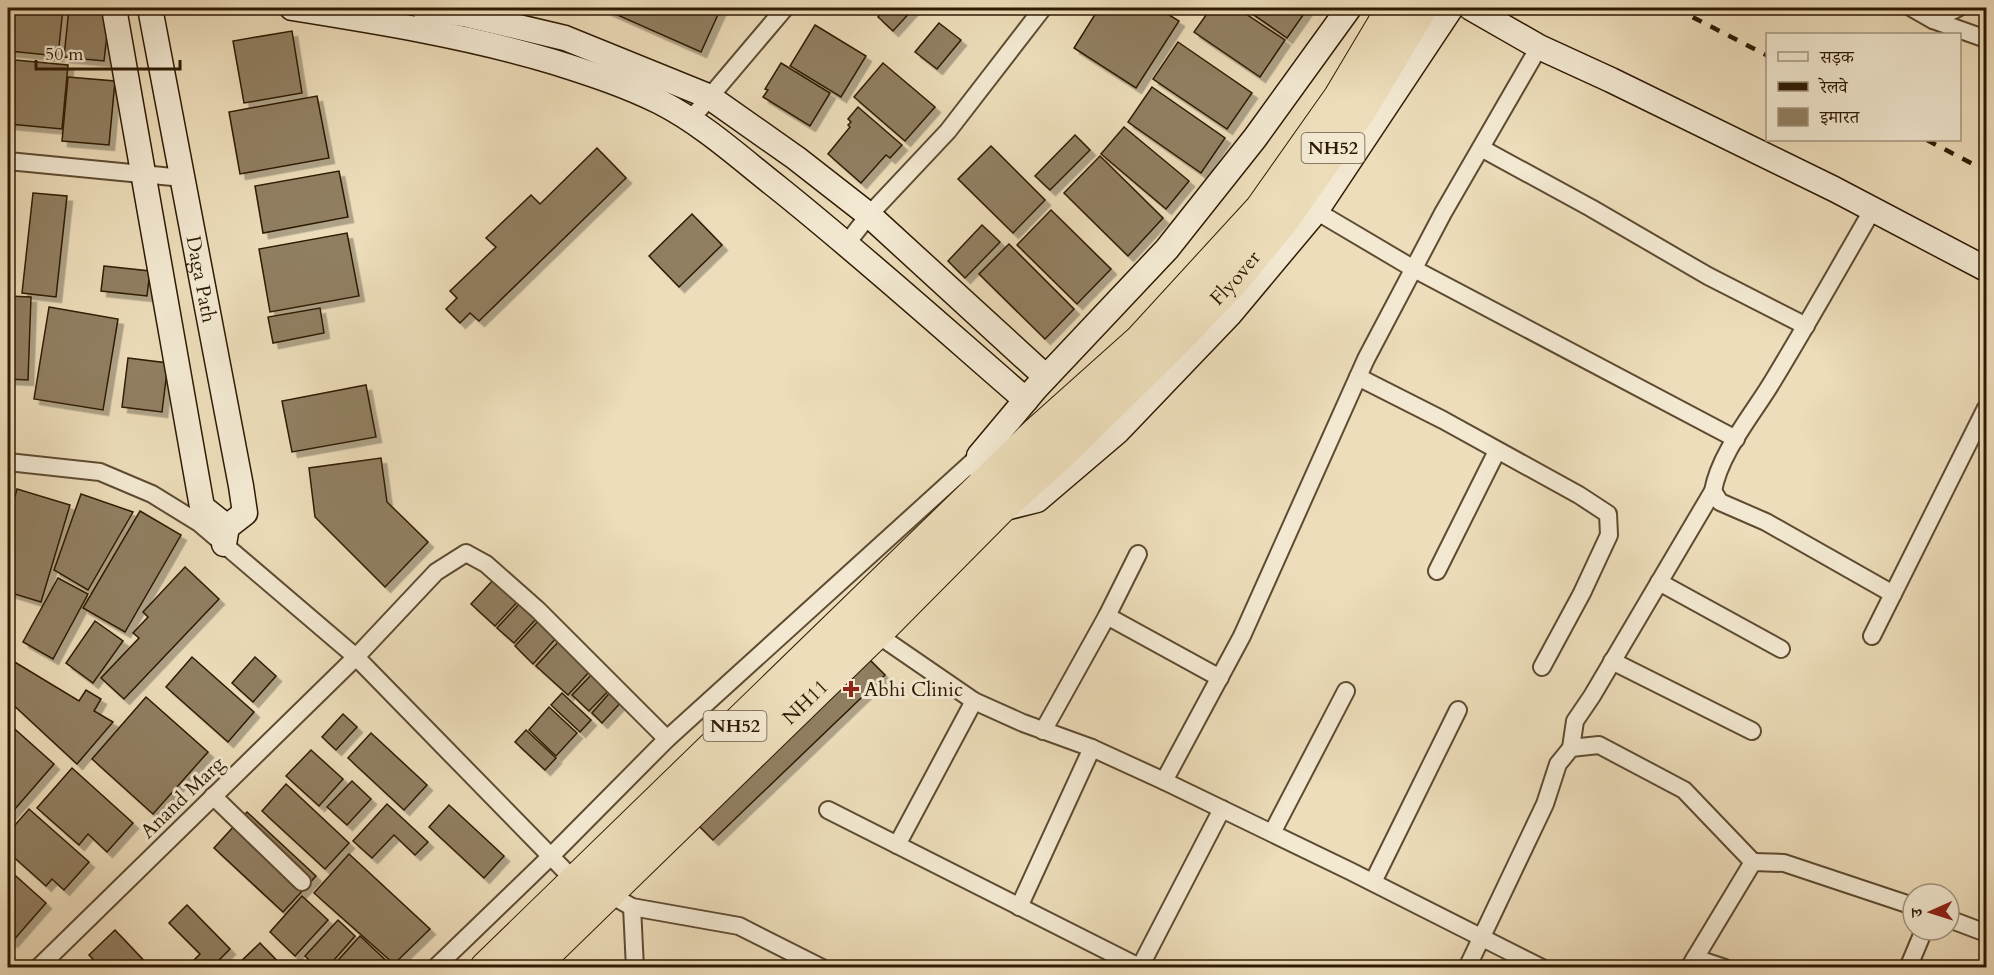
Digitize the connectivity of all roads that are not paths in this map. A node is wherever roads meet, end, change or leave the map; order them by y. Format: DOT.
graph roads {
  1 [pos="114,8"];
  2 [pos="150,8"];
  3 [pos="292,8"];
  4 [pos="423,8"];
  5 [pos="785,8"];
  6 [pos="1043,8"];
  7 [pos="1349,8"];
  8 [pos="1393,8"];
  9 [pos="1422,8"];
  10 [pos="1451,8"];
  11 [pos="1471,8"];
  12 [pos="1912,8"];
  13 [pos="1958,8"];
  14 [pos="354,13"];
  15 [pos="1933,20"];
  16 [pos="1986,39"];
  17 [pos="1539,47"];
  18 [pos="708,96"];
  19 [pos="691,119"];
  20 [pos="1481,148"];
  21 [pos="8,161"];
  22 [pos="142,175"];
  23 [pos="183,178"];
  24 [pos="1873,209"];
  25 [pos="1316,212"];
  26 [pos="869,215"];
  27 [pos="847,243"];
  28 [pos="1414,269"];
  29 [pos="1986,269"];
  30 [pos="1221,274"];
  31 [pos="1806,326"];
  32 [pos="1046,377"];
  33 [pos="1358,378"];
  34 [pos="1026,399"];
  35 [pos="1986,408"];
  36 [pos="1736,439"];
  37 [pos="1497,451"];
  38 [pos="8,462"];
  39 [pos="987,484"];
  40 [pos="1713,491"];
  41 [pos="225,535"];
  42 [pos="1138,554"];
  43 [pos="1437,571"];
  44 [pos="1659,582"];
  45 [pos="1893,594"];
  46 [pos="1107,616"];
  47 [pos="875,633"];
  48 [pos="1872,636"];
  49 [pos="1781,649"];
  50 [pos="356,657"];
  51 [pos="1612,661"];
  52 [pos="1542,667"];
  53 [pos="1220,678"];
  54 [pos="1346,691"];
  55 [pos="974,701"];
  56 [pos="1458,710"];
  57 [pos="1043,731"];
  58 [pos="1752,731"];
  59 [pos="667,739"];
  60 [pos="1092,748"];
  61 [pos="1571,748"];
  62 [pos="1164,782"];
  63 [pos="213,796"];
  64 [pos="1222,809"];
  65 [pos="828,810"];
  66 [pos="1272,833"];
  67 [pos="897,845"];
  68 [pos="550,857"];
  69 [pos="1753,862"];
  70 [pos="574,880"];
  71 [pos="302,882"];
  72 [pos="1373,882"];
  73 [pos="620,900"];
  74 [pos="1901,902"];
  75 [pos="1019,907"];
  76 [pos="1961,924"];
  77 [pos="1986,933"];
  78 [pos="1482,937"];
  79 [pos="1919,942"];
  80 [pos="1692,963"];
  81 [pos="1140,967"];
  82 [pos="38,968"];
  83 [pos="435,968"];
  84 [pos="486,968"];
  85 [pos="531,968"];
  86 [pos="635,968"];
  87 [pos="822,968"];
  88 [pos="1467,968"];
  89 [pos="1542,968"];
  90 [pos="1725,968"];
  91 [pos="1908,968"];
  1 -- 22 [label="street"];
  2 -- 23 [label="street, Daga Path"];
  3 -- 14 [label="street"];
  4 -- 18 [label="street"];
  5 -- 18 [label="street"];
  6 -- 26 [label="street"];
  7 -- 32 [label="street"];
  8 -- 30 [label="highway, Flyover / NH52"];
  9 -- 30 [label="highway, Flyover / NH52"];
  10 -- 25 [label="street"];
  11 -- 17 [label="street"];
  12 -- 15 [label="street"];
  13 -- 15 [label="street"];
  14 -- 19 [label="street"];
  15 -- 16 [label="street"];
  17 -- 20 [label="street"];
  17 -- 24 [label="street"];
  18 -- 19 [label="street"];
  18 -- 26 [label="street"];
  19 -- 27 [label="street"];
  20 -- 28 [label="street"];
  20 -- 31 [label="street"];
  21 -- 22 [label="street"];
  22 -- 23 [label="street"];
  22 -- 41 [label="street"];
  23 -- 41 [label="street, Daga Path"];
  24 -- 29 [label="street"];
  24 -- 31 [label="street"];
  25 -- 28 [label="street"];
  25 -- 39 [label="street"];
  26 -- 27 [label="street"];
  26 -- 32 [label="street"];
  27 -- 34 [label="street"];
  28 -- 33 [label="street"];
  28 -- 36 [label="street"];
  30 -- 39 [label="highway, Flyover / NH52"];
  31 -- 36 [label="street"];
  32 -- 34 [label="street"];
  33 -- 37 [label="street"];
  33 -- 53 [label="street"];
  34 -- 39 [label="street"];
  35 -- 45 [label="street"];
  36 -- 40 [label="street"];
  37 -- 43 [label="street"];
  37 -- 52 [label="street"];
  38 -- 41 [label="street"];
  39 -- 47 [label="highway, NH11 / NH52"];
  39 -- 59 [label="street"];
  39 -- 70 [label="highway, NH52"];
  40 -- 44 [label="street"];
  40 -- 45 [label="street"];
  41 -- 50 [label="street"];
  42 -- 46 [label="street"];
  44 -- 49 [label="street"];
  44 -- 51 [label="street"];
  45 -- 48 [label="street"];
  46 -- 53 [label="street"];
  46 -- 57 [label="street"];
  47 -- 55 [label="street"];
  47 -- 73 [label="highway, NH11 / NH52"];
  50 -- 59 [label="street, Anand Marg"];
  50 -- 63 [label="street, Anand Marg"];
  50 -- 68 [label="street"];
  51 -- 58 [label="street"];
  51 -- 61 [label="street"];
  53 -- 62 [label="street"];
  54 -- 66 [label="street"];
  55 -- 57 [label="street"];
  55 -- 67 [label="street"];
  56 -- 72 [label="street"];
  57 -- 60 [label="street"];
  59 -- 68 [label="street"];
  60 -- 62 [label="street"];
  60 -- 75 [label="street"];
  61 -- 69 [label="street"];
  61 -- 78 [label="street"];
  62 -- 64 [label="street"];
  63 -- 71 [label="street"];
  63 -- 82 [label="street, Anand Marg"];
  64 -- 66 [label="street"];
  64 -- 81 [label="street"];
  65 -- 67 [label="street"];
  66 -- 72 [label="street"];
  67 -- 75 [label="street"];
  68 -- 70 [label="street"];
  68 -- 83 [label="street"];
  69 -- 74 [label="street"];
  69 -- 80 [label="street"];
  70 -- 73 [label="street"];
  70 -- 84 [label="highway, NH52"];
  72 -- 78 [label="street"];
  73 -- 85 [label="highway, NH11 / NH52"];
  73 -- 86 [label="street"];
  73 -- 87 [label="street"];
  75 -- 81 [label="street"];
  76 -- 77 [label="street"];
  78 -- 88 [label="street"];
  78 -- 89 [label="street"];
  79 -- 91 [label="street"];
  80 -- 90 [label="street"];
}
